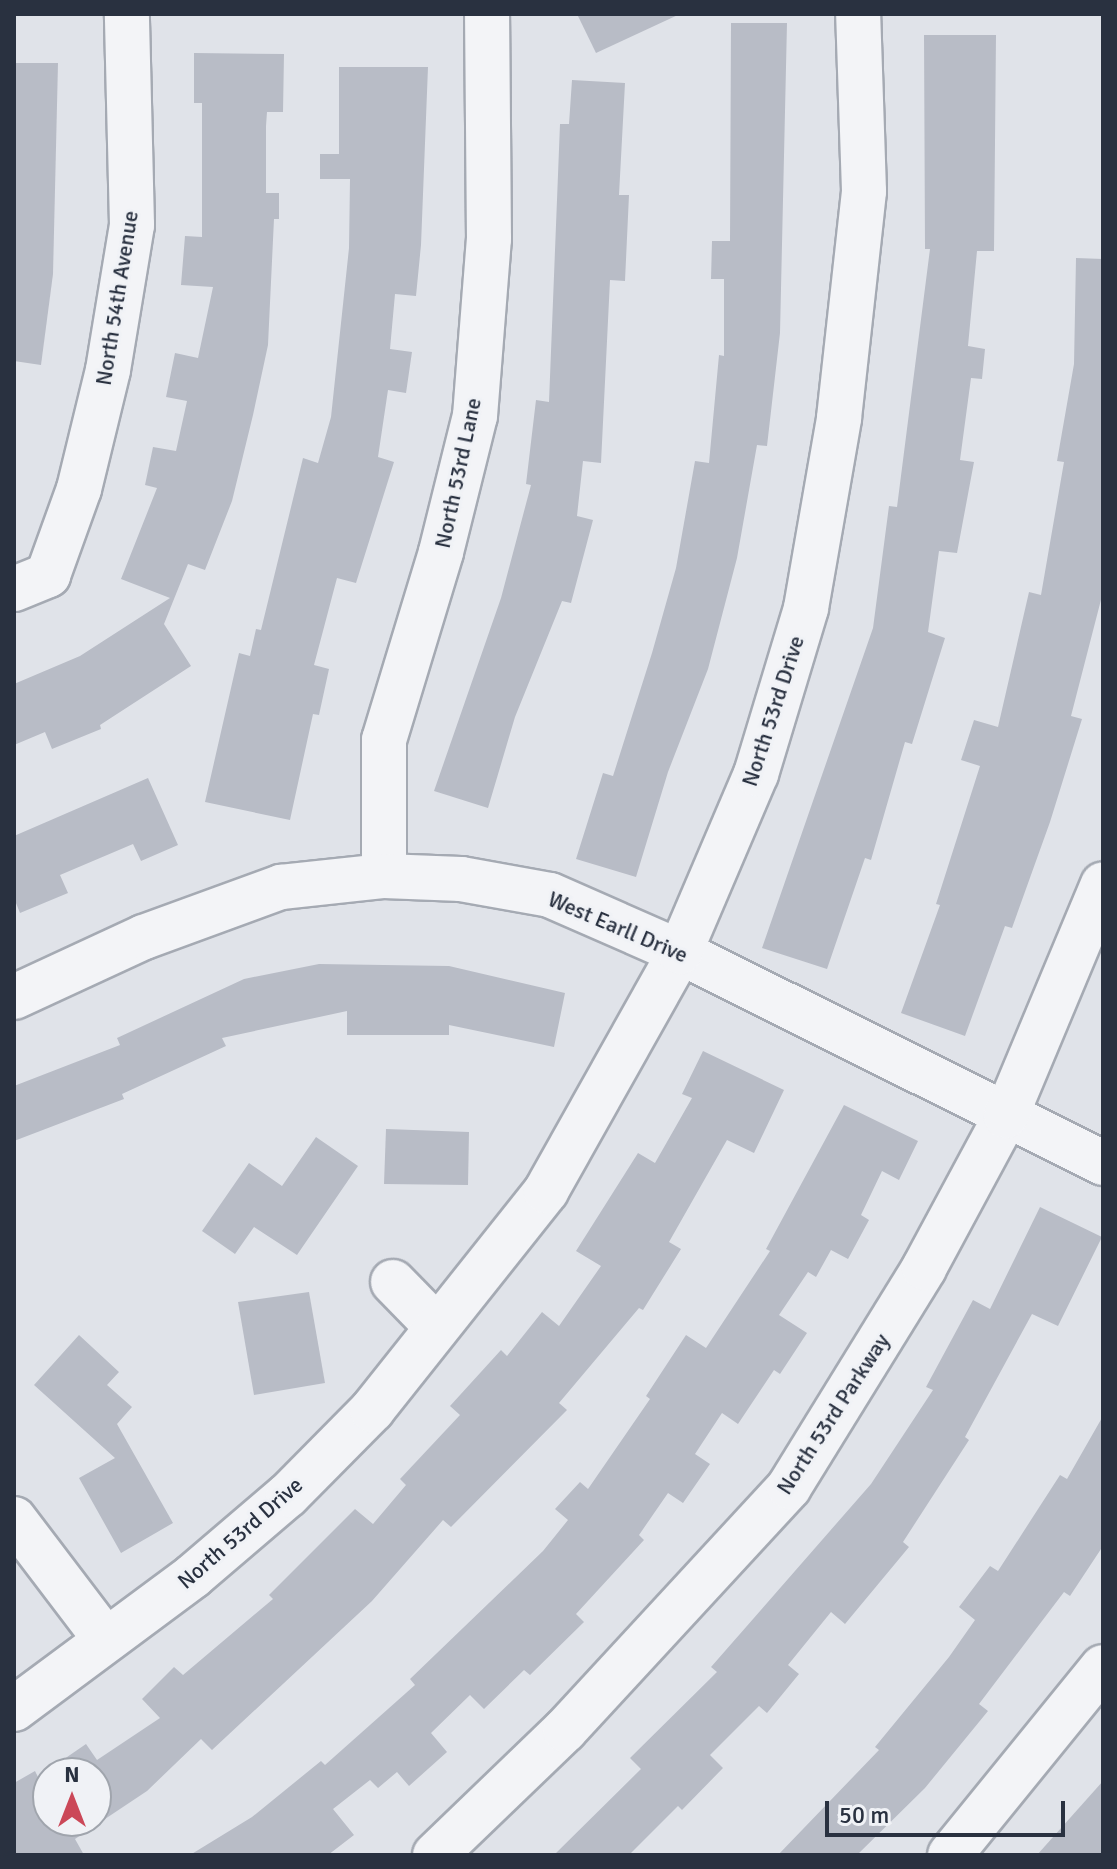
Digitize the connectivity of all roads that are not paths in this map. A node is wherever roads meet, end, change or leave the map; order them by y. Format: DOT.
graph roads {
  1 [pos="127,14"];
  2 [pos="487,14"];
  3 [pos="858,14"];
  4 [pos="31,582"];
  5 [pos="384,876"];
  6 [pos="1103,884"];
  7 [pos="680,952"];
  8 [pos="14,997"];
  9 [pos="1006,1116"];
  10 [pos="1103,1163"];
  11 [pos="393,1282"];
  12 [pos="435,1325"];
  13 [pos="14,1519"];
  14 [pos="106,1640"];
  15 [pos="1103,1667"];
  16 [pos="14,1709"];
  17 [pos="435,1855"];
  18 [pos="950,1855"];
  1 -- 4 [label="street, North 54th Avenue"];
  2 -- 5 [label="street, North 53rd Lane"];
  3 -- 7 [label="street, North 53rd Drive"];
  5 -- 7 [label="street, West Earll Drive"];
  5 -- 8 [label="street, West Earll Drive"];
  6 -- 9 [label="street, North 53rd Parkway"];
  7 -- 9 [label="street, West Earll Drive"];
  7 -- 12 [label="street, North 53rd Drive"];
  9 -- 10 [label="street, West Earll Drive"];
  9 -- 17 [label="street, North 53rd Parkway"];
  11 -- 12 [label="street"];
  12 -- 14 [label="street, North 53rd Drive"];
  13 -- 14 [label="street"];
  14 -- 16 [label="street, North 53rd Drive"];
  15 -- 18 [label="street"];
}
